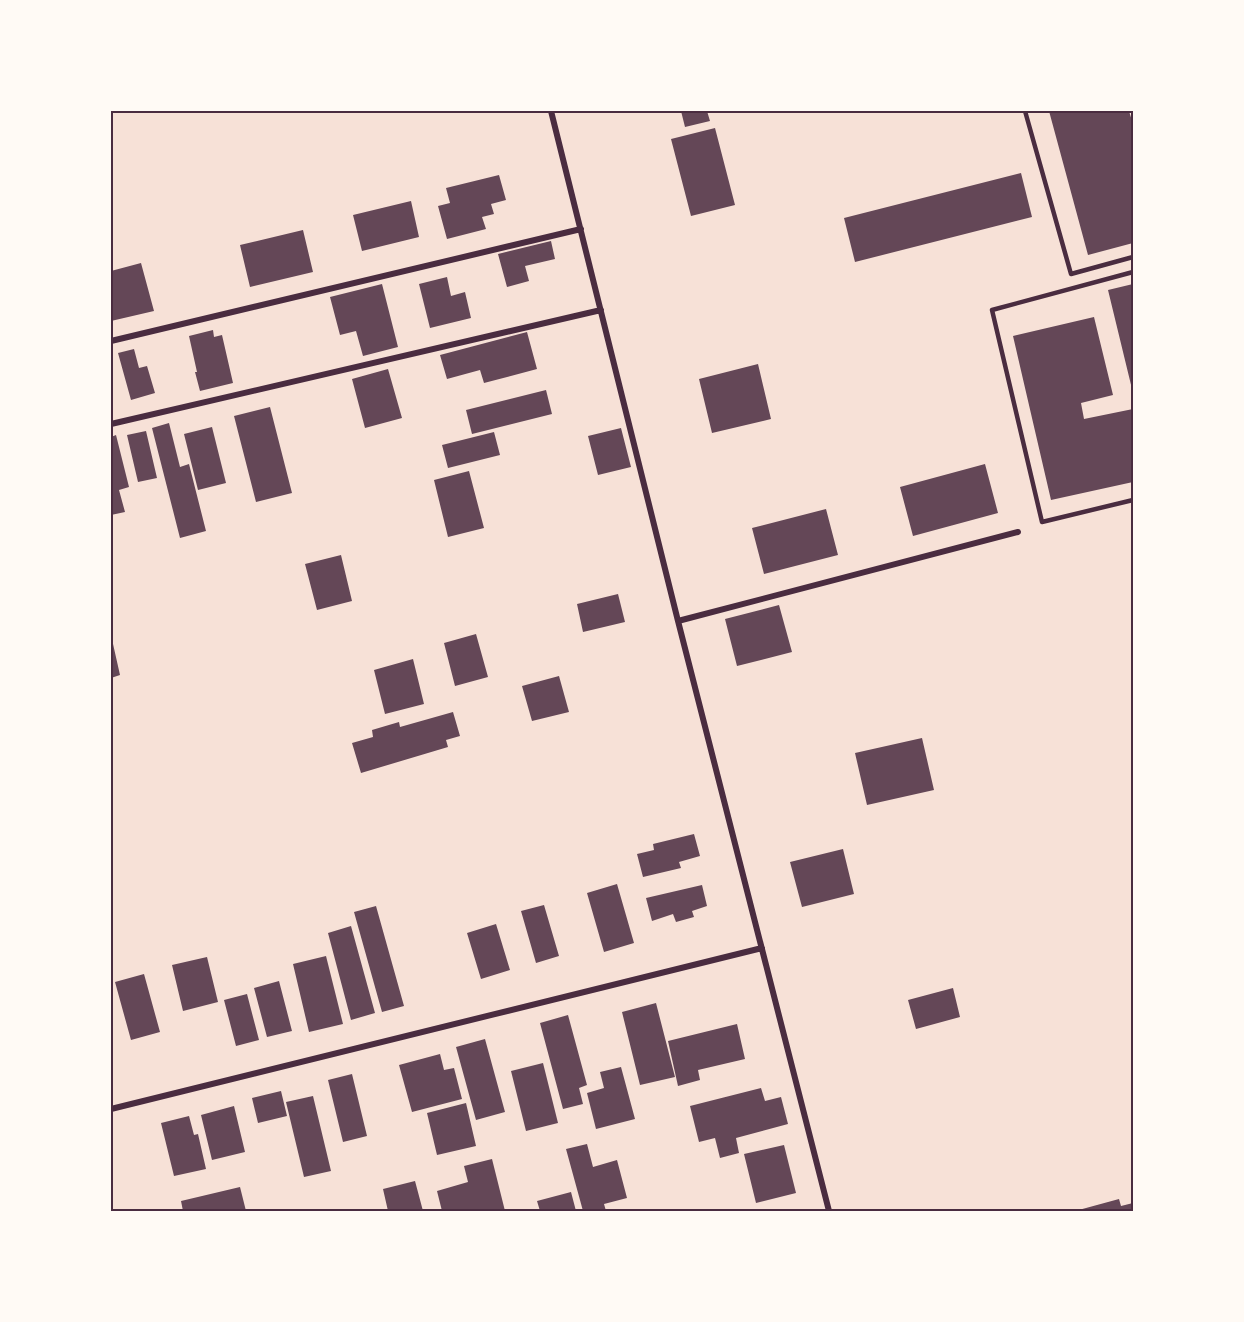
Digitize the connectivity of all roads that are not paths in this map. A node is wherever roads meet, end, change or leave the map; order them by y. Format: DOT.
graph roads {
  1 [pos="551,111"];
  2 [pos="1025,111"];
  3 [pos="580,229"];
  4 [pos="1133,257"];
  5 [pos="1133,272"];
  6 [pos="601,310"];
  7 [pos="111,341"];
  8 [pos="111,424"];
  9 [pos="1133,500"];
  10 [pos="1018,532"];
  11 [pos="678,621"];
  12 [pos="762,948"];
  13 [pos="111,1109"];
  14 [pos="829,1211"];
  1 -- 3 [label="street"];
  2 -- 4 [label="lane"];
  3 -- 6 [label="street"];
  3 -- 7 [label="street"];
  5 -- 9 [label="lane"];
  6 -- 8 [label="street"];
  6 -- 11 [label="street"];
  10 -- 11 [label="street"];
  11 -- 12 [label="street"];
  12 -- 13 [label="street"];
  12 -- 14 [label="street"];
}
